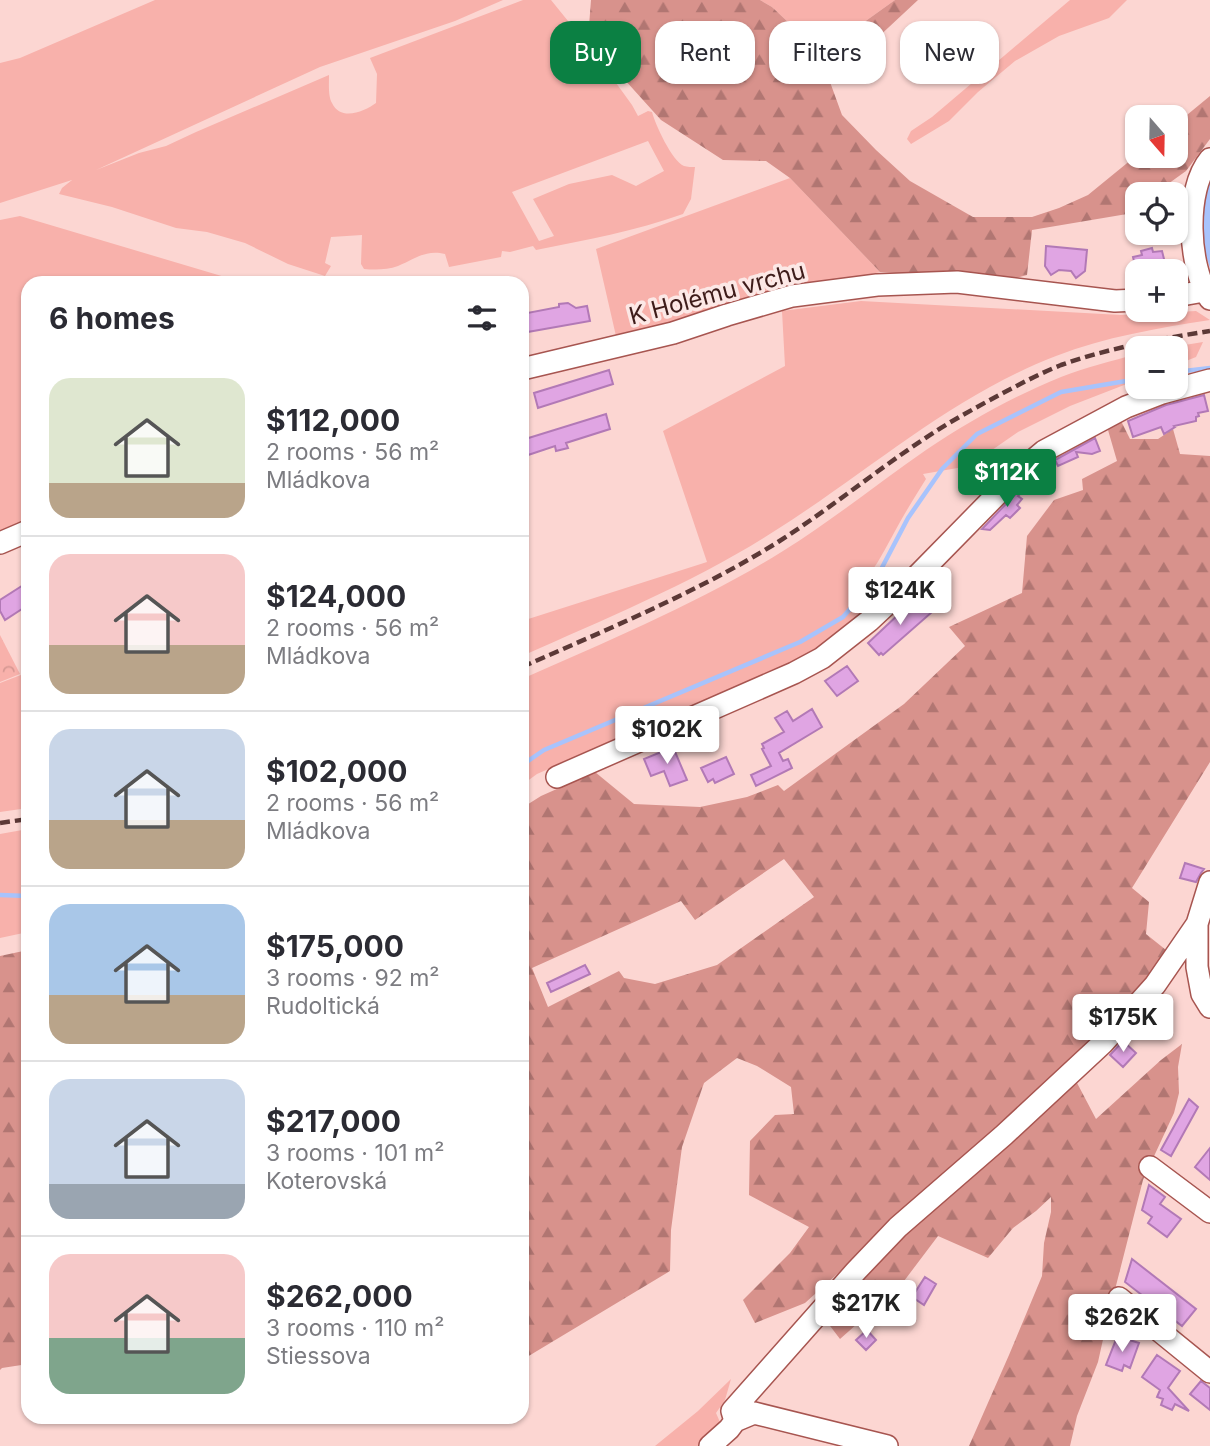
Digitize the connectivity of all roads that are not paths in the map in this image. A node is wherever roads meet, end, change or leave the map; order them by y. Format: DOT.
graph roads {
  1 [pos="1210,159"];
  2 [pos="1207,295"];
  3 [pos="1188,296"];
  4 [pos="1125,301"];
  5 [pos="529,367"];
  6 [pos="1210,380"];
  7 [pos="21,534"];
  8 [pos="0,543"];
  9 [pos="557,777"];
  10 [pos="1210,882"];
  11 [pos="1197,924"];
  12 [pos="1210,1007"];
  13 [pos="1150,1167"];
  14 [pos="1210,1212"];
  15 [pos="1119,1298"];
  16 [pos="1210,1372"];
  17 [pos="735,1421"];
  18 [pos="710,1446"];
  19 [pos="887,1446"];
  1 -- 2 [label="street"];
  2 -- 3 [label="street"];
  4 -- 5 [label="street, K Holému vrchu"];
  6 -- 9 [label="street"];
  7 -- 8 [label="street"];
  10 -- 11 [label="street"];
  11 -- 12 [label="street"];
  11 -- 17 [label="street"];
  13 -- 14 [label="street"];
  15 -- 16 [label="street"];
  17 -- 18 [label="street"];
  17 -- 19 [label="street"];
}
